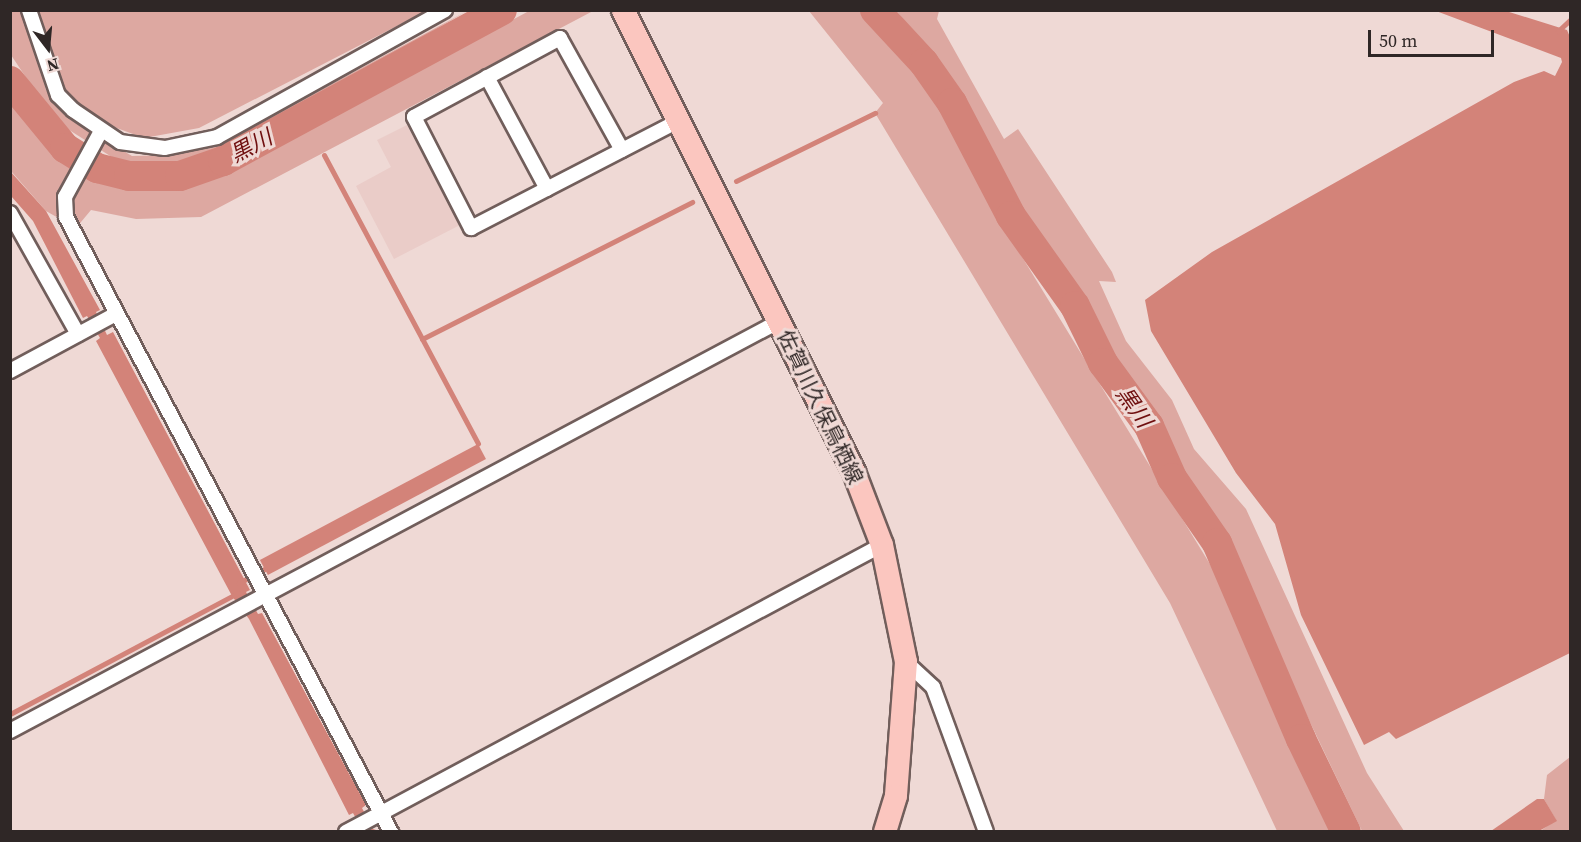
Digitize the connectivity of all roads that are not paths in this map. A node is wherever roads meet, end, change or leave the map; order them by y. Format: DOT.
graph roads {
  1 [pos="28,10"];
  2 [pos="446,10"];
  3 [pos="623,10"];
  4 [pos="487,78"];
  5 [pos="678,121"];
  6 [pos="98,135"];
  7 [pos="622,150"];
  8 [pos="547,189"];
  9 [pos="10,213"];
  10 [pos="778,321"];
  11 [pos="97,324"];
  12 [pos="10,371"];
  13 [pos="882,545"];
  14 [pos="260,595"];
  15 [pos="906,662"];
  16 [pos="10,731"];
  17 [pos="376,815"];
  18 [pos="352,828"];
  19 [pos="392,831"];
  20 [pos="885,831"];
  21 [pos="986,831"];
  1 -- 6 [label="street"];
  2 -- 6 [label="street"];
  3 -- 5 [label="main road, 佐賀川久保鳥栖線"];
  4 -- 7 [label="street"];
  4 -- 8 [label="street"];
  4 -- 8 [label="street"];
  5 -- 7 [label="street"];
  5 -- 10 [label="main road, 佐賀川久保鳥栖線"];
  6 -- 11 [label="street"];
  7 -- 8 [label="street"];
  9 -- 11 [label="street"];
  10 -- 13 [label="main road, 佐賀川久保鳥栖線"];
  10 -- 14 [label="street"];
  11 -- 12 [label="street"];
  11 -- 14 [label="street"];
  13 -- 15 [label="main road, 佐賀川久保鳥栖線"];
  13 -- 17 [label="street"];
  14 -- 16 [label="street"];
  14 -- 17 [label="street"];
  15 -- 20 [label="main road, 佐賀川久保鳥栖線"];
  15 -- 21 [label="street"];
  17 -- 18 [label="street"];
  17 -- 19 [label="street"];
}
